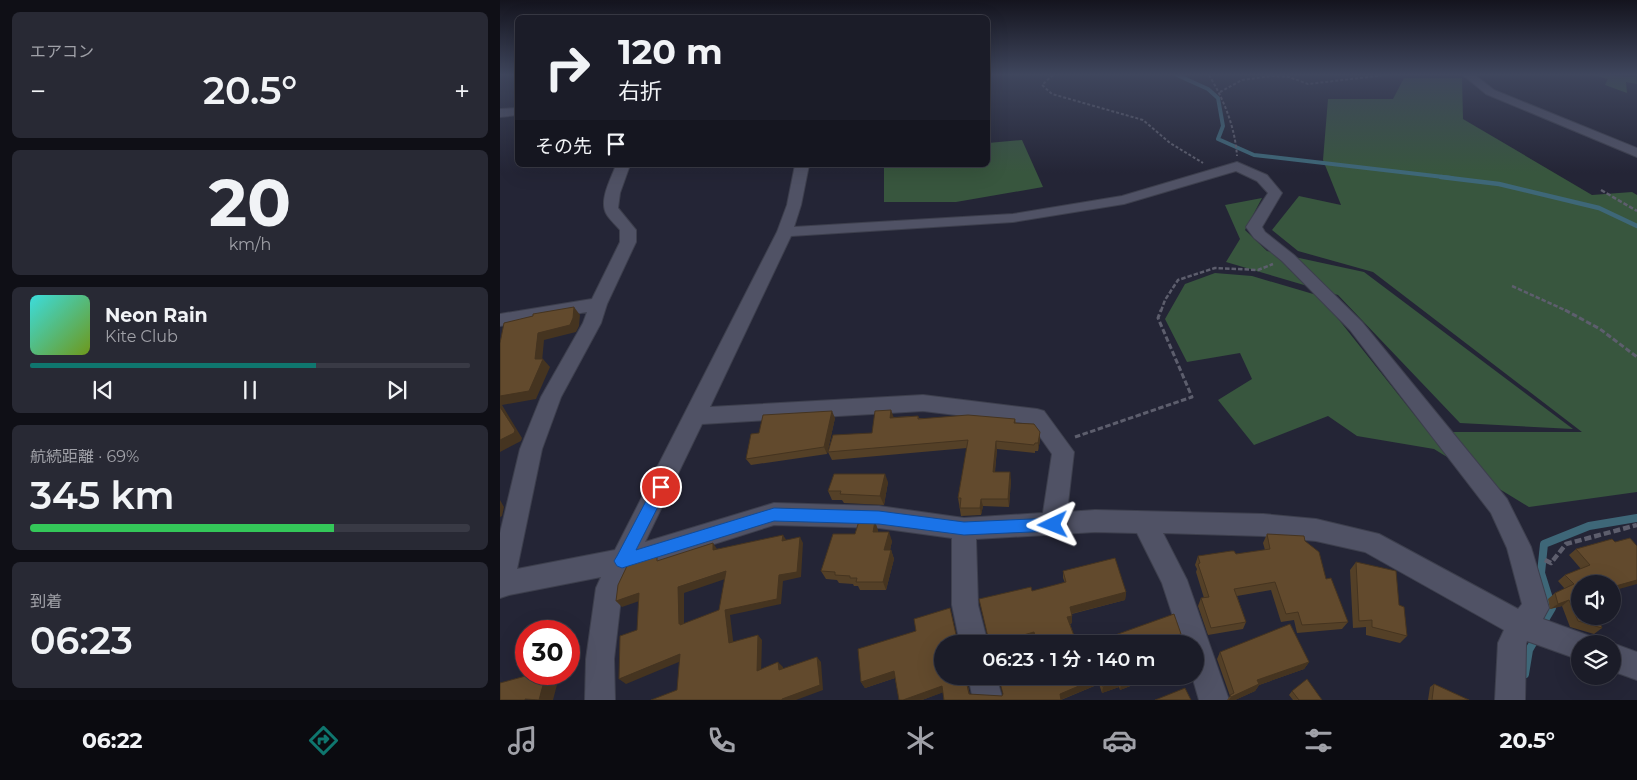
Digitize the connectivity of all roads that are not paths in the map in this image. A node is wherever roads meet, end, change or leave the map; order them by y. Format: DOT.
graph roads {
  1 [pos="1528,108"];
  2 [pos="515,111"];
  3 [pos="500,113"];
  4 [pos="1637,153"];
  5 [pos="622,167"];
  6 [pos="802,167"];
  7 [pos="785,232"];
  8 [pos="598,304"];
  9 [pos="500,320"];
  10 [pos="695,416"];
  11 [pos="1144,522"];
  12 [pos="1053,525"];
  13 [pos="964,529"];
  14 [pos="622,561"];
  15 [pos="501,585"];
  16 [pos="1521,625"];
  17 [pos="972,635"];
  18 [pos="1571,643"];
  19 [pos="1621,660"];
  20 [pos="1637,666"];
  21 [pos="984,685"];
  22 [pos="600,700"];
  23 [pos="988,700"];
  24 [pos="1214,700"];
  25 [pos="1510,700"];
  1 -- 4 [label="street"];
  2 -- 3 [label="street"];
  5 -- 8 [label="street"];
  6 -- 7 [label="street"];
  7 -- 10 [label="street"];
  7 -- 16 [label="street"];
  8 -- 9 [label="street"];
  8 -- 15 [label="street"];
  10 -- 12 [label="street"];
  10 -- 14 [label="street"];
  11 -- 12 [label="street"];
  11 -- 16 [label="street"];
  11 -- 24 [label="street"];
  12 -- 13 [label="street"];
  13 -- 14 [label="street"];
  13 -- 17 [label="street"];
  14 -- 15 [label="street"];
  14 -- 22 [label="street"];
  16 -- 18 [label="street"];
  16 -- 25 [label="street"];
  19 -- 20 [label="street"];
  21 -- 23 [label="street"];
}
